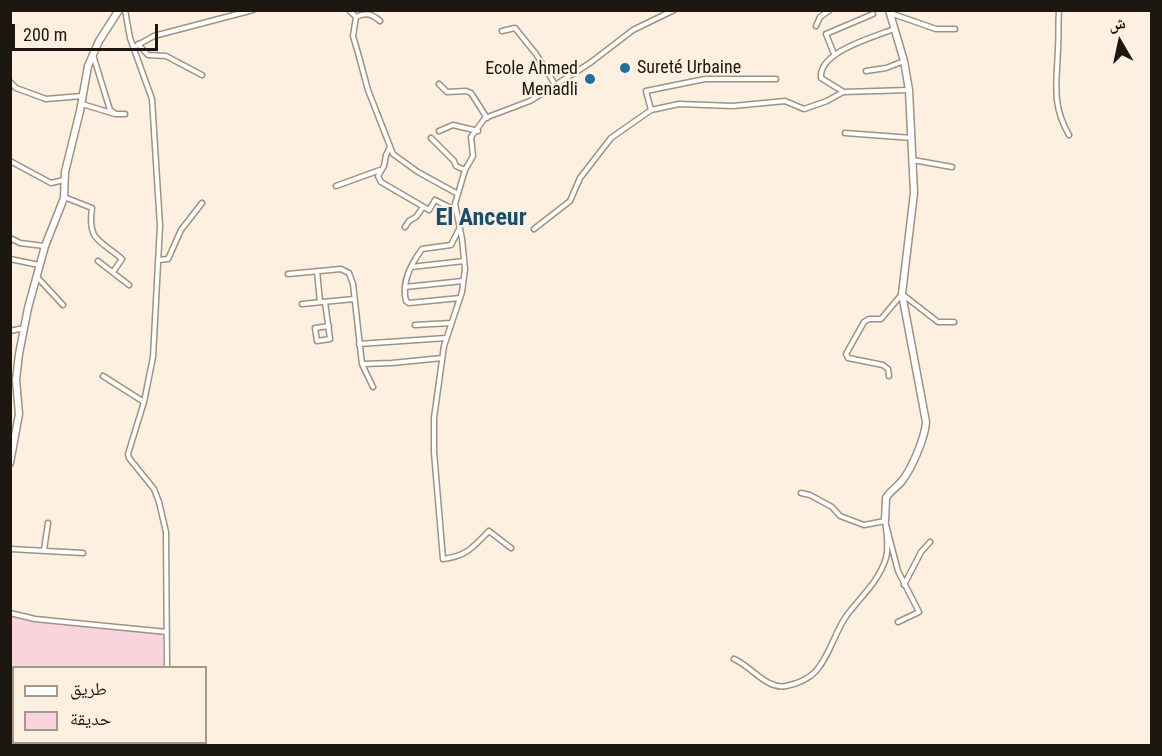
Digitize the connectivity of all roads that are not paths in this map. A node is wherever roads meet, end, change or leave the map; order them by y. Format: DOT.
graph roads {
  1 [pos="119,10"];
  2 [pos="125,10"];
  3 [pos="253,10"];
  4 [pos="349,10"];
  5 [pos="674,10"];
  6 [pos="830,10"];
  7 [pos="1059,10"];
  8 [pos="246,11"];
  9 [pos="889,11"];
  10 [pos="873,14"];
  11 [pos="356,17"];
  12 [pos="380,21"];
  13 [pos="816,26"];
  14 [pos="894,29"];
  15 [pos="955,29"];
  16 [pos="502,31"];
  17 [pos="136,45"];
  18 [pos="93,54"];
  19 [pos="834,54"];
  20 [pos="904,61"];
  21 [pos="866,71"];
  22 [pos="202,75"];
  23 [pos="777,79"];
  24 [pos="10,82"];
  25 [pos="439,84"];
  26 [pos="556,86"];
  27 [pos="909,90"];
  28 [pos="843,92"];
  29 [pos="82,96"];
  30 [pos="81,104"];
  31 [pos="651,110"];
  32 [pos="116,114"];
  33 [pos="125,114"];
  34 [pos="487,118"];
  35 [pos="439,131"];
  36 [pos="478,131"];
  37 [pos="845,133"];
  38 [pos="1069,135"];
  39 [pos="430,138"];
  40 [pos="912,138"];
  41 [pos="390,147"];
  42 [pos="913,160"];
  43 [pos="10,161"];
  44 [pos="952,167"];
  45 [pos="381,170"];
  46 [pos="465,170"];
  47 [pos="64,180"];
  48 [pos="336,186"];
  49 [pos="458,194"];
  50 [pos="64,196"];
  51 [pos="202,203"];
  52 [pos="423,207"];
  53 [pos="455,210"];
  54 [pos="405,227"];
  55 [pos="460,227"];
  56 [pos="534,229"];
  57 [pos="10,238"];
  58 [pos="45,246"];
  59 [pos="10,260"];
  60 [pos="159,260"];
  61 [pos="98,261"];
  62 [pos="464,261"];
  63 [pos="39,265"];
  64 [pos="411,267"];
  65 [pos="317,271"];
  66 [pos="113,272"];
  67 [pos="288,274"];
  68 [pos="36,275"];
  69 [pos="463,281"];
  70 [pos="129,285"];
  71 [pos="405,287"];
  72 [pos="902,294"];
  73 [pos="460,298"];
  74 [pos="354,299"];
  75 [pos="320,302"];
  76 [pos="326,302"];
  77 [pos="63,304"];
  78 [pos="302,304"];
  79 [pos="954,322"];
  80 [pos="452,323"];
  81 [pos="415,325"];
  82 [pos="329,326"];
  83 [pos="24,328"];
  84 [pos="10,331"];
  85 [pos="446,338"];
  86 [pos="359,344"];
  87 [pos="442,358"];
  88 [pos="362,364"];
  89 [pos="14,369"];
  90 [pos="103,376"];
  91 [pos="889,376"];
  92 [pos="373,387"];
  93 [pos="144,402"];
  94 [pos="19,414"];
  95 [pos="10,415"];
  96 [pos="10,463"];
  97 [pos="801,493"];
  98 [pos="885,521"];
  99 [pos="48,523"];
  100 [pos="930,542"];
  101 [pos="511,548"];
  102 [pos="10,549"];
  103 [pos="44,550"];
  104 [pos="83,553"];
  105 [pos="904,585"];
  106 [pos="10,613"];
  107 [pos="898,622"];
  108 [pos="167,632"];
  109 [pos="734,659"];
  110 [pos="167,666"];
  1 -- 18 [label="street"];
  2 -- 17 [label="street"];
  3 -- 8 [label="street"];
  4 -- 11 [label="street"];
  5 -- 26 [label="street"];
  6 -- 13 [label="street"];
  7 -- 38 [label="street"];
  8 -- 17 [label="street"];
  9 -- 14 [label="street"];
  9 -- 15 [label="street"];
  10 -- 19 [label="street"];
  11 -- 12 [label="street"];
  11 -- 41 [label="street"];
  14 -- 19 [label="street"];
  14 -- 20 [label="street"];
  16 -- 26 [label="street"];
  17 -- 22 [label="street"];
  17 -- 60 [label="street"];
  18 -- 29 [label="street"];
  18 -- 32 [label="street"];
  19 -- 28 [label="street"];
  20 -- 21 [label="street"];
  20 -- 27 [label="street"];
  23 -- 31 [label="street"];
  24 -- 29 [label="street"];
  25 -- 34 [label="street"];
  26 -- 34 [label="street"];
  27 -- 28 [label="street"];
  27 -- 40 [label="street"];
  28 -- 31 [label="street"];
  29 -- 30 [label="street"];
  30 -- 32 [label="street"];
  30 -- 47 [label="street"];
  31 -- 56 [label="street"];
  32 -- 33 [label="street"];
  34 -- 36 [label="street"];
  35 -- 36 [label="street"];
  36 -- 46 [label="street"];
  37 -- 40 [label="street"];
  39 -- 46 [label="street"];
  40 -- 42 [label="street"];
  41 -- 45 [label="street"];
  41 -- 49 [label="street"];
  42 -- 44 [label="street"];
  42 -- 72 [label="street"];
  43 -- 47 [label="street"];
  45 -- 48 [label="street"];
  45 -- 52 [label="street"];
  46 -- 49 [label="street"];
  47 -- 50 [label="street"];
  49 -- 53 [label="street"];
  50 -- 58 [label="street"];
  50 -- 66 [label="street"];
  51 -- 60 [label="street"];
  52 -- 53 [label="street"];
  52 -- 54 [label="street"];
  53 -- 55 [label="street"];
  55 -- 62 [label="street"];
  55 -- 64 [label="street"];
  57 -- 58 [label="street"];
  58 -- 63 [label="street"];
  59 -- 63 [label="street"];
  60 -- 93 [label="street"];
  61 -- 66 [label="street"];
  62 -- 64 [label="street"];
  62 -- 69 [label="street"];
  63 -- 68 [label="street"];
  64 -- 71 [label="street"];
  65 -- 67 [label="street"];
  65 -- 74 [label="street"];
  65 -- 75 [label="street"];
  66 -- 70 [label="street"];
  68 -- 77 [label="street"];
  68 -- 83 [label="street"];
  69 -- 71 [label="street"];
  69 -- 73 [label="street"];
  71 -- 73 [label="street"];
  72 -- 79 [label="street"];
  72 -- 91 [label="street"];
  72 -- 98 [label="street"];
  73 -- 80 [label="street"];
  74 -- 76 [label="street"];
  74 -- 86 [label="street"];
  75 -- 76 [label="street"];
  75 -- 78 [label="street"];
  76 -- 82 [label="street"];
  80 -- 81 [label="street"];
  80 -- 85 [label="street"];
  82 -- 82 [label="street"];
  83 -- 84 [label="street"];
  83 -- 89 [label="street"];
  85 -- 86 [label="street"];
  85 -- 87 [label="street"];
  86 -- 88 [label="street"];
  87 -- 88 [label="street"];
  87 -- 101 [label="street"];
  88 -- 92 [label="street"];
  89 -- 94 [label="street"];
  90 -- 93 [label="street"];
  93 -- 108 [label="street"];
  94 -- 95 [label="street"];
  94 -- 96 [label="street"];
  97 -- 98 [label="street"];
  98 -- 105 [label="street"];
  98 -- 109 [label="street"];
  99 -- 103 [label="street"];
  100 -- 105 [label="street"];
  102 -- 103 [label="street"];
  103 -- 104 [label="street"];
  105 -- 107 [label="street"];
  106 -- 108 [label="street"];
  108 -- 110 [label="street"];
}
